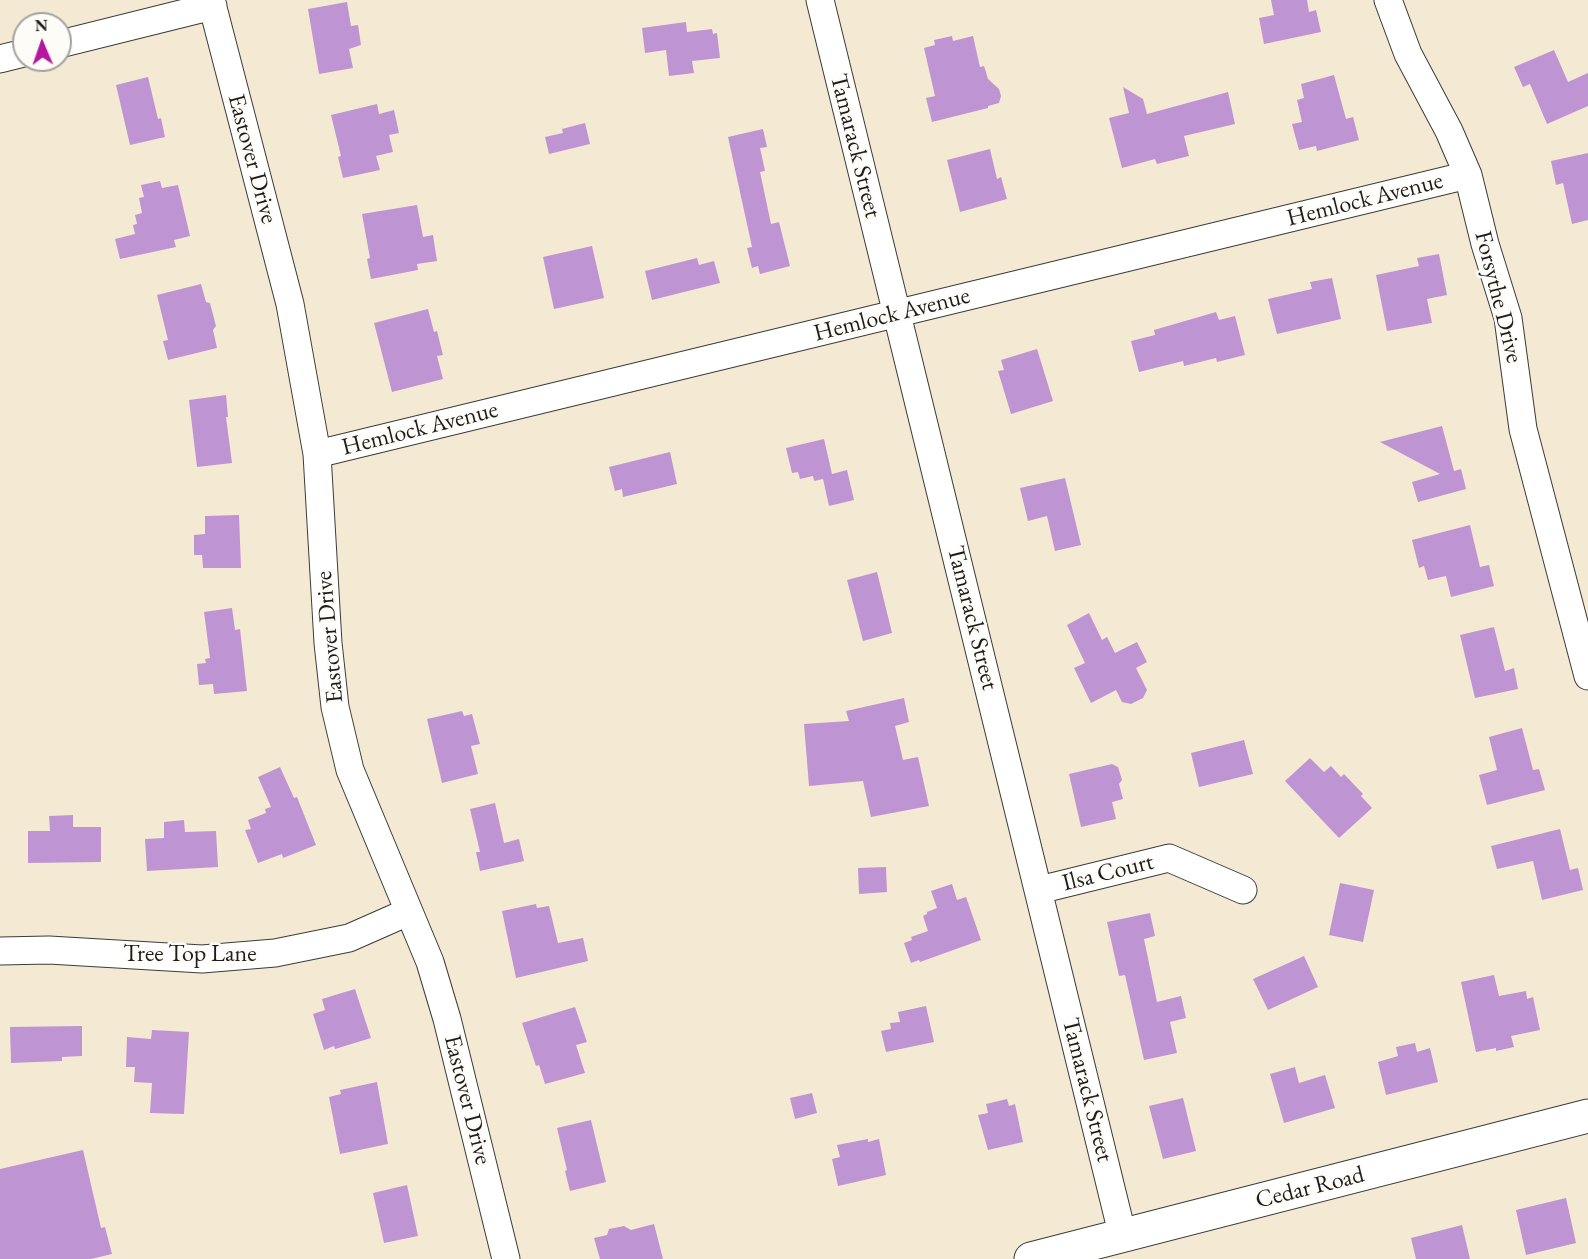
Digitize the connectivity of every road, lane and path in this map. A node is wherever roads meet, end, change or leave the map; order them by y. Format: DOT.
graph roads {
  1 [pos="820,0"];
  2 [pos="1388,0"];
  3 [pos="212,3"];
  4 [pos="72,41"];
  5 [pos="1468,175"];
  6 [pos="896,315"];
  7 [pos="317,454"];
  8 [pos="1588,676"];
  9 [pos="1039,890"];
  10 [pos="1243,891"];
  11 [pos="408,912"];
  12 [pos="0,951"];
  13 [pos="1588,1116"];
  14 [pos="1123,1237"];
  15 [pos="506,1259"];
  16 [pos="1031,1259"];
  1 -- 6 [label="street, Tamarack Street"];
  2 -- 5 [label="street, Forsythe Drive"];
  3 -- 4 [label="street"];
  3 -- 7 [label="street, Eastover Drive"];
  5 -- 6 [label="street, Hemlock Avenue"];
  5 -- 8 [label="street, Forsythe Drive"];
  6 -- 7 [label="street, Hemlock Avenue"];
  6 -- 9 [label="street, Tamarack Street"];
  7 -- 11 [label="street, Eastover Drive"];
  9 -- 10 [label="street, Ilsa Court"];
  9 -- 14 [label="street, Tamarack Street"];
  11 -- 12 [label="street, Tree Top Lane"];
  11 -- 15 [label="street, Eastover Drive"];
  13 -- 14 [label="street, Cedar Road"];
  14 -- 16 [label="street, Cedar Road"];
}
